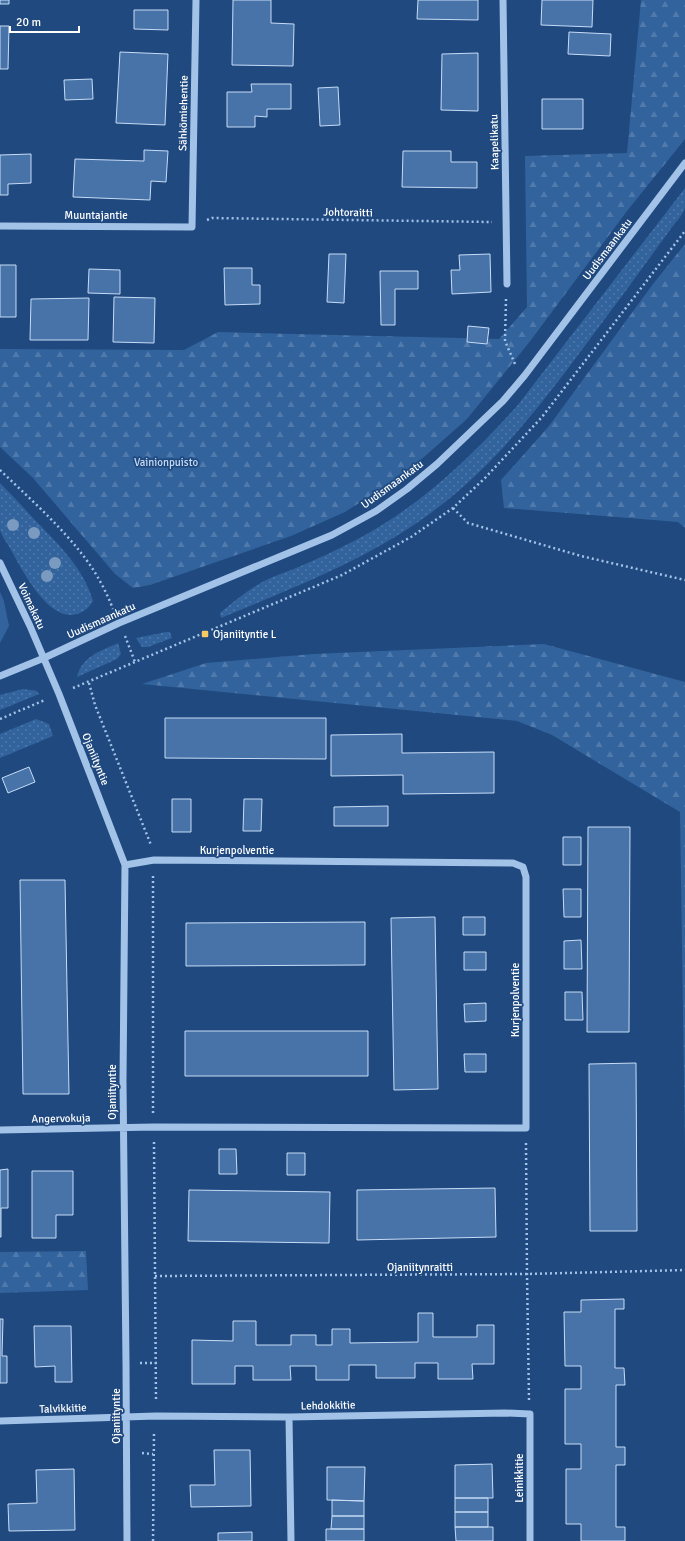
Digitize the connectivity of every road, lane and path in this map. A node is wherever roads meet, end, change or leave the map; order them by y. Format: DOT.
graph roads {
  1 [pos="196,0"];
  2 [pos="503,0"];
  3 [pos="685,163"];
  4 [pos="506,222"];
  5 [pos="0,226"];
  6 [pos="192,227"];
  7 [pos="507,284"];
  8 [pos="525,375"];
  9 [pos="0,470"];
  10 [pos="453,508"];
  11 [pos="0,563"];
  12 [pos="685,580"];
  13 [pos="111,604"];
  14 [pos="126,640"];
  15 [pos="44,658"];
  16 [pos="135,662"];
  17 [pos="0,676"];
  18 [pos="88,683"];
  19 [pos="46,700"];
  20 [pos="0,719"];
  21 [pos="151,846"];
  22 [pos="125,865"];
  23 [pos="154,876"];
  24 [pos="153,1113"];
  25 [pos="123,1128"];
  26 [pos="526,1128"];
  27 [pos="0,1130"];
  28 [pos="154,1143"];
  29 [pos="685,1270"];
  30 [pos="527,1274"];
  31 [pos="155,1276"];
  32 [pos="140,1363"];
  33 [pos="157,1363"];
  34 [pos="156,1397"];
  35 [pos="530,1414"];
  36 [pos="126,1417"];
  37 [pos="289,1417"];
  38 [pos="0,1421"];
  39 [pos="154,1435"];
  40 [pos="141,1453"];
  41 [pos="153,1454"];
  42 [pos="126,1541"];
  43 [pos="153,1541"];
  44 [pos="291,1541"];
  45 [pos="530,1541"];
  1 -- 6 [label="street, Sähkömiehentie"];
  2 -- 4 [label="street, Kaapelikatu"];
  3 -- 8 [label="street, Uudismaankatu"];
  4 -- 6 [label="path, Johtoraitti"];
  4 -- 7 [label="street, Kaapelikatu"];
  5 -- 6 [label="street, Muuntajantie"];
  7 -- 8 [label="path"];
  8 -- 15 [label="street, Uudismaankatu"];
  9 -- 13 [label="path"];
  10 -- 12 [label="path"];
  11 -- 15 [label="street, Voimakatu"];
  14 -- 16 [label="path"];
  15 -- 17 [label="street, Uudismaankatu"];
  15 -- 22 [label="street, Ojaniityntie"];
  18 -- 21 [label="path"];
  19 -- 20 [label="path"];
  22 -- 25 [label="street, Ojaniityntie"];
  22 -- 26 [label="street, Kurjenpolventie"];
  23 -- 24 [label="path"];
  25 -- 26 [label="street"];
  25 -- 27 [label="street, Angervokuja"];
  25 -- 36 [label="street, Ojaniityntie"];
  26 -- 30 [label="path"];
  28 -- 31 [label="path"];
  29 -- 30 [label="path, Ojaniitynraitti"];
  30 -- 31 [label="path, Ojaniitynraitti"];
  30 -- 35 [label="path"];
  31 -- 33 [label="path"];
  32 -- 33 [label="path"];
  33 -- 34 [label="path"];
  35 -- 37 [label="street, Lehdokkitie"];
  35 -- 45 [label="street, Leinikkitie"];
  36 -- 37 [label="street, Lehdokkitie"];
  36 -- 38 [label="street, Talvikkitie"];
  36 -- 42 [label="street, Ojaniityntie"];
  37 -- 44 [label="street"];
  39 -- 41 [label="path"];
  40 -- 41 [label="path"];
  41 -- 43 [label="path"];
}
